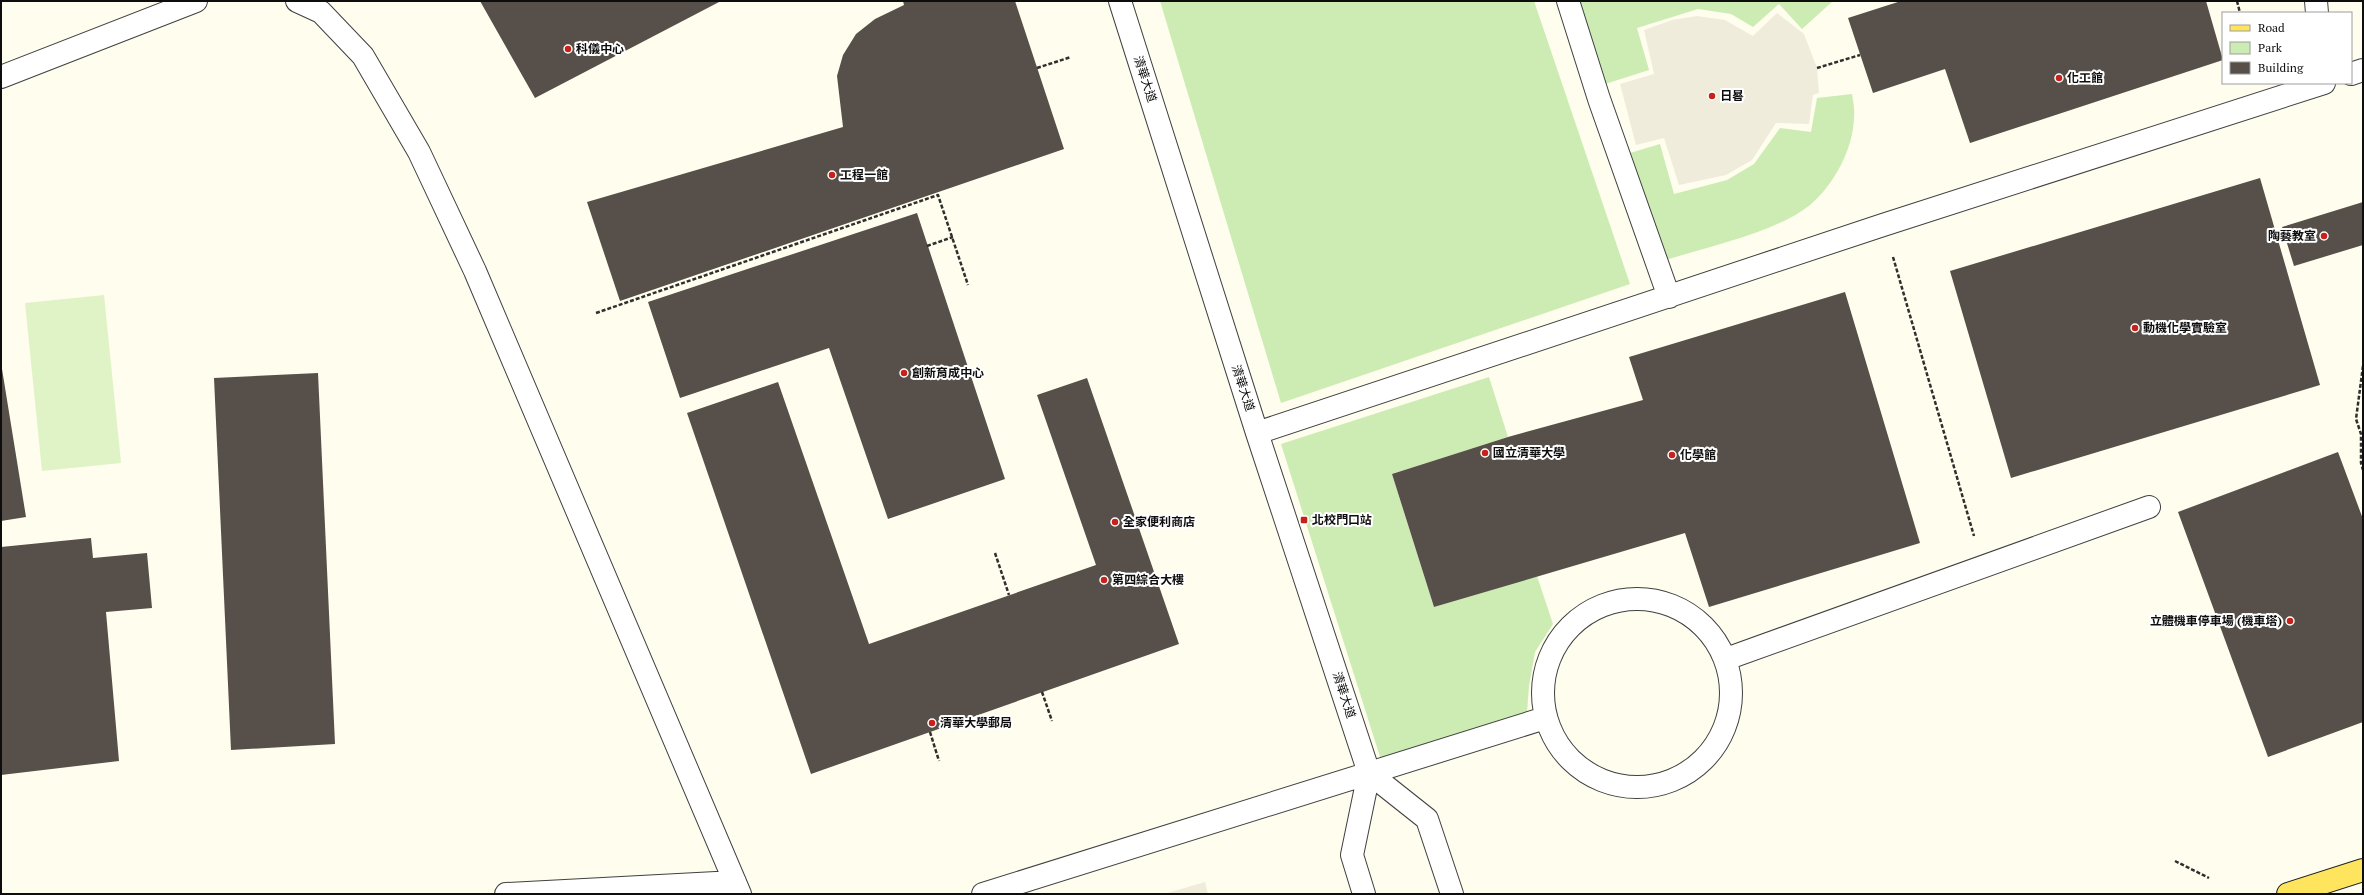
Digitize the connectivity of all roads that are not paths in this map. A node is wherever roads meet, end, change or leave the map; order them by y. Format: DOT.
graph roads {
  1 [pos="196,1"];
  2 [pos="297,1"];
  3 [pos="1120,1"];
  4 [pos="1568,1"];
  5 [pos="2316,1"];
  6 [pos="2317,12"];
  7 [pos="2363,70"];
  8 [pos="2352,74"];
  9 [pos="1,77"];
  10 [pos="2318,84"];
  11 [pos="1669,297"];
  12 [pos="1257,433"];
  13 [pos="2150,507"];
  14 [pos="1726,660"];
  15 [pos="1545,718"];
  16 [pos="1369,773"];
  17 [pos="2363,870"];
  18 [pos="738,888"];
  19 [pos="506,894"];
  20 [pos="983,894"];
  21 [pos="1364,894"];
  22 [pos="1452,894"];
  23 [pos="2288,894"];
  1 -- 9 [label="street"];
  2 -- 18 [label="street"];
  3 -- 12 [label="street, 清華大道"];
  4 -- 11 [label="street"];
  5 -- 6 [label="street"];
  7 -- 8 [label="street"];
  10 -- 11 [label="street"];
  11 -- 12 [label="street"];
  12 -- 16 [label="street, 清華大道"];
  13 -- 14 [label="street"];
  14 -- 15 [label="street"];
  14 -- 15 [label="street"];
  15 -- 16 [label="street"];
  16 -- 20 [label="street"];
  16 -- 21 [label="street"];
  16 -- 22 [label="street"];
  17 -- 23 [label="main road"];
  18 -- 19 [label="street"];
}
